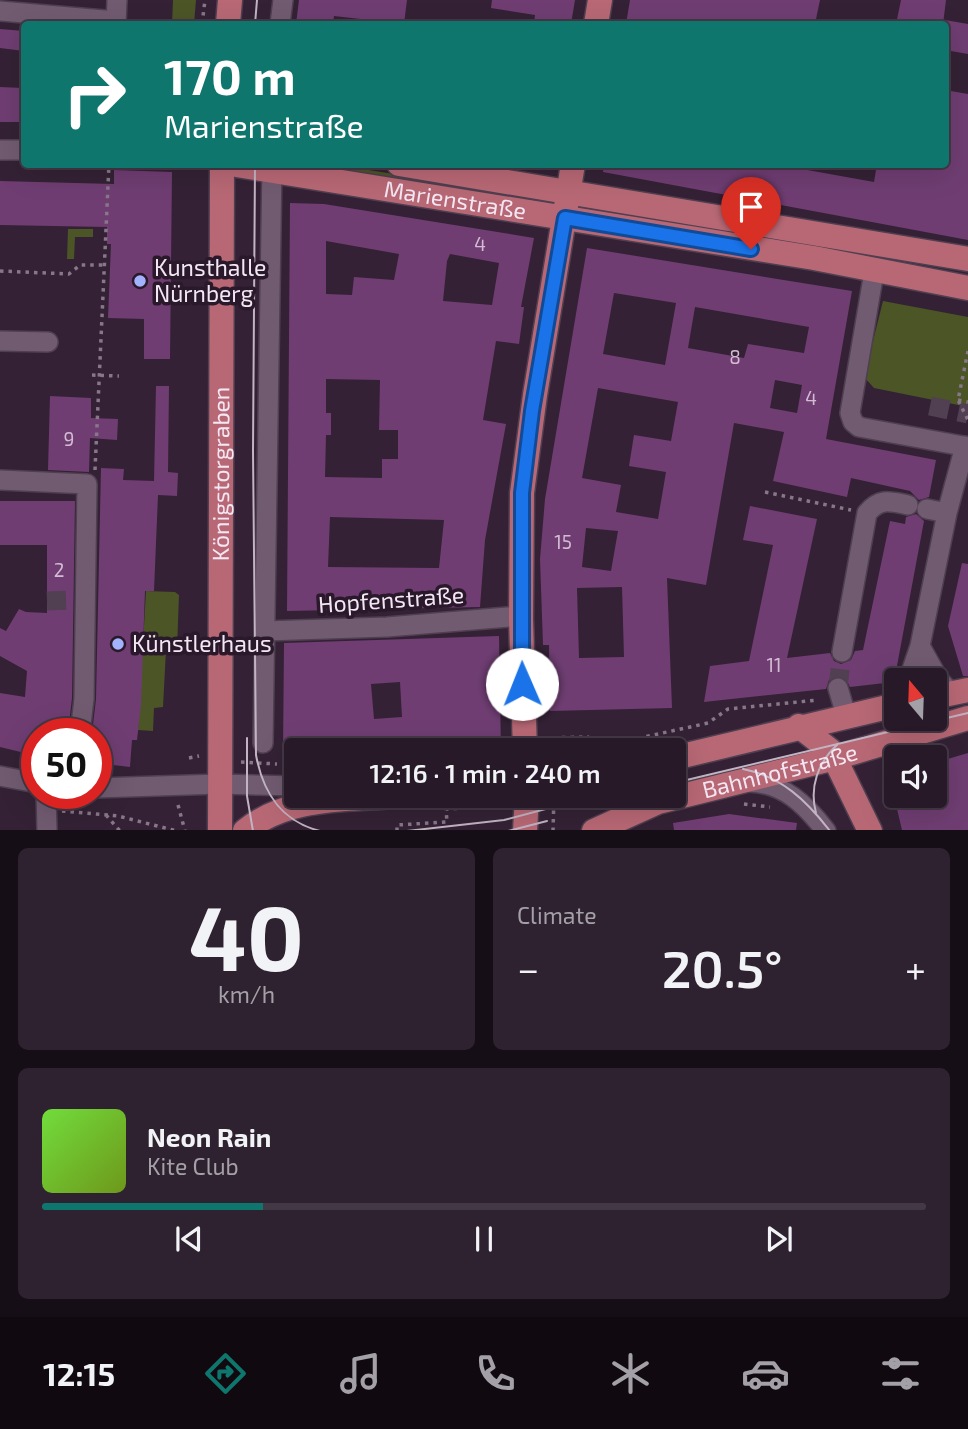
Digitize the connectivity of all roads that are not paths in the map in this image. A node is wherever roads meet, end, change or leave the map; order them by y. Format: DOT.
graph roads {
  1 [pos="117,0"];
  2 [pos="230,0"];
  3 [pos="283,0"];
  4 [pos="600,0"];
  5 [pos="0,11"];
  6 [pos="97,21"];
  7 [pos="116,21"];
  8 [pos="229,21"];
  9 [pos="281,21"];
  10 [pos="596,21"];
  11 [pos="0,150"];
  12 [pos="21,150"];
  13 [pos="222,168"];
  14 [pos="272,168"];
  15 [pos="278,168"];
  16 [pos="423,168"];
  17 [pos="572,168"];
  18 [pos="569,192"];
  19 [pos="565,218"];
  20 [pos="968,259"];
  21 [pos="874,272"];
  22 [pos="968,288"];
  23 [pos="0,341"];
  24 [pos="48,342"];
  25 [pos="967,447"];
  26 [pos="0,480"];
  27 [pos="947,513"];
  28 [pos="521,616"];
  29 [pos="265,631"];
  30 [pos="920,646"];
  31 [pos="842,652"];
  32 [pos="912,668"];
  33 [pos="951,693"];
  34 [pos="884,704"];
  35 [pos="82,718"];
  36 [pos="968,718"];
  37 [pos="799,726"];
  38 [pos="537,738"];
  39 [pos="263,743"];
  40 [pos="686,755"];
  41 [pos="835,758"];
  42 [pos="0,776"];
  43 [pos="21,780"];
  44 [pos="741,781"];
  45 [pos="284,786"];
  46 [pos="112,788"];
  47 [pos="220,789"];
  48 [pos="288,808"];
  49 [pos="526,808"];
  50 [pos="46,809"];
  51 [pos="47,830"];
  52 [pos="220,830"];
  53 [pos="236,830"];
  54 [pos="246,830"];
  55 [pos="525,830"];
  56 [pos="596,830"];
  57 [pos="825,830"];
  58 [pos="870,830"];
  1 -- 7 [label="street"];
  2 -- 8 [label="main road"];
  3 -- 9 [label="street"];
  4 -- 10 [label="main road"];
  5 -- 6 [label="street"];
  11 -- 12 [label="street"];
  13 -- 47 [label="main road, Königstorgraben"];
  14 -- 29 [label="street, Königstorgraben"];
  15 -- 19 [label="main road, Marienstraße"];
  16 -- 18 [label="main road, Marienstraße"];
  17 -- 18 [label="main road"];
  18 -- 19 [label="main road"];
  18 -- 20 [label="main road, Marienstraße"];
  19 -- 21 [label="main road, Marienstraße"];
  19 -- 28 [label="main road"];
  21 -- 22 [label="main road, Marienstraße"];
  21 -- 25 [label="street"];
  23 -- 24 [label="street"];
  25 -- 27 [label="street"];
  26 -- 35 [label="street"];
  27 -- 30 [label="street"];
  27 -- 31 [label="street"];
  28 -- 29 [label="street, Hopfenstraße"];
  28 -- 38 [label="main road"];
  29 -- 39 [label="street, Königstorgraben"];
  30 -- 32 [label="street"];
  30 -- 33 [label="street"];
  34 -- 37 [label="main road, Bahnhofstraße"];
  36 -- 41 [label="main road, Bahnhofstraße"];
  37 -- 40 [label="main road, Bahnhofstraße"];
  37 -- 41 [label="main road"];
  41 -- 44 [label="main road, Bahnhofstraße"];
  41 -- 58 [label="main road"];
  42 -- 43 [label="street"];
  44 -- 56 [label="main road, Bahnhofstraße"];
  44 -- 57 [label="street"];
  45 -- 47 [label="street"];
  46 -- 47 [label="street"];
  47 -- 52 [label="main road, Königstorgraben"];
  47 -- 53 [label="street"];
  48 -- 54 [label="main road"];
  49 -- 55 [label="main road"];
  50 -- 51 [label="street"];
}
